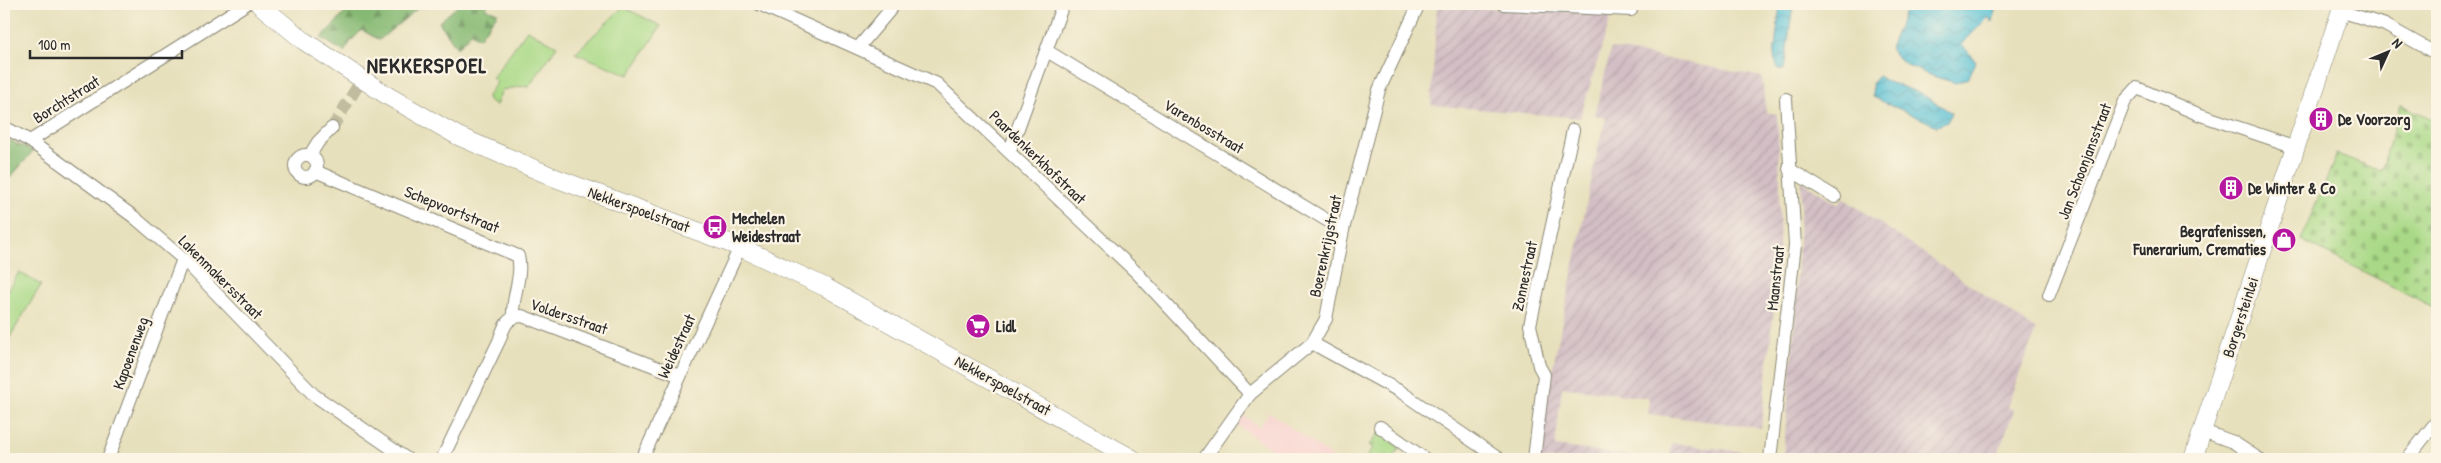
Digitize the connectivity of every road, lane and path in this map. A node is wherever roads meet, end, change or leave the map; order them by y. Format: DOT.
graph roads {
  1 [pos="246,4"];
  2 [pos="259,4"];
  3 [pos="895,4"];
  4 [pos="1063,4"];
  5 [pos="1419,4"];
  6 [pos="1503,4"];
  7 [pos="1631,4"];
  8 [pos="764,5"];
  9 [pos="2342,8"];
  10 [pos="858,48"];
  11 [pos="1047,50"];
  12 [pos="2437,54"];
  13 [pos="1786,99"];
  14 [pos="4,127"];
  15 [pos="332,128"];
  16 [pos="1573,130"];
  17 [pos="30,142"];
  18 [pos="2296,147"];
  19 [pos="1010,150"];
  20 [pos="310,156"];
  21 [pos="1790,169"];
  22 [pos="315,171"];
  23 [pos="1835,197"];
  24 [pos="1343,230"];
  25 [pos="740,246"];
  26 [pos="183,259"];
  27 [pos="2049,295"];
  28 [pos="513,316"];
  29 [pos="1312,343"];
  30 [pos="680,376"];
  31 [pos="1250,394"];
  32 [pos="2437,421"];
  33 [pos="1380,427"];
  34 [pos="2203,431"];
  35 [pos="108,459"];
  36 [pos="407,459"];
  37 [pos="442,459"];
  38 [pos="642,459"];
  39 [pos="1133,459"];
  40 [pos="1204,459"];
  41 [pos="1425,459"];
  42 [pos="1499,459"];
  43 [pos="1534,459"];
  44 [pos="1770,459"];
  45 [pos="2193,459"];
  46 [pos="2259,459"];
  47 [pos="2408,459"];
  1 -- 17 [label="street, Borchtstraat"];
  2 -- 25 [label="main road, Nekkerspoelstraat"];
  3 -- 10 [label="street"];
  4 -- 11 [label="street"];
  5 -- 24 [label="street, Boerenkrijgstraat"];
  6 -- 7 [label="street"];
  8 -- 10 [label="street, Paardenkerkhofstraat"];
  9 -- 12 [label="street"];
  9 -- 18 [label="main road, Borgersteinlei"];
  10 -- 19 [label="street, Paardenkerkhofstraat"];
  11 -- 19 [label="street"];
  11 -- 24 [label="street, Varenbosstraat"];
  13 -- 21 [label="street, Maanstraat"];
  14 -- 17 [label="street, Lakenmakersstraat"];
  15 -- 20 [label="street, Schepvoortstraat"];
  16 -- 43 [label="street, Zonnestraat"];
  17 -- 26 [label="street, Lakenmakersstraat"];
  18 -- 27 [label="street, Jan Schoonjansstraat"];
  18 -- 34 [label="main road, Borgersteinlei"];
  19 -- 31 [label="street, Paardenkerkhofstraat"];
  20 -- 22 [label="street"];
  20 -- 22 [label="street, Schepvoortstraat"];
  21 -- 23 [label="street"];
  21 -- 44 [label="street, Maanstraat"];
  22 -- 28 [label="street, Schepvoortstraat"];
  24 -- 29 [label="street, Boerenkrijgstraat"];
  25 -- 30 [label="street, Weidestraat"];
  25 -- 39 [label="main road, Nekkerspoelstraat"];
  26 -- 35 [label="street, Kapoenenweg"];
  26 -- 36 [label="street, Lakenmakersstraat"];
  28 -- 30 [label="street, Voldersstraat"];
  28 -- 37 [label="street, Voldersstraat"];
  29 -- 31 [label="street, Boerenkrijgstraat"];
  29 -- 42 [label="street"];
  30 -- 38 [label="street, Weidestraat"];
  31 -- 40 [label="street, Boerenkrijgstraat"];
  32 -- 47 [label="street"];
  33 -- 41 [label="street"];
  34 -- 45 [label="main road, Borgersteinlei"];
  34 -- 46 [label="street"];
}
